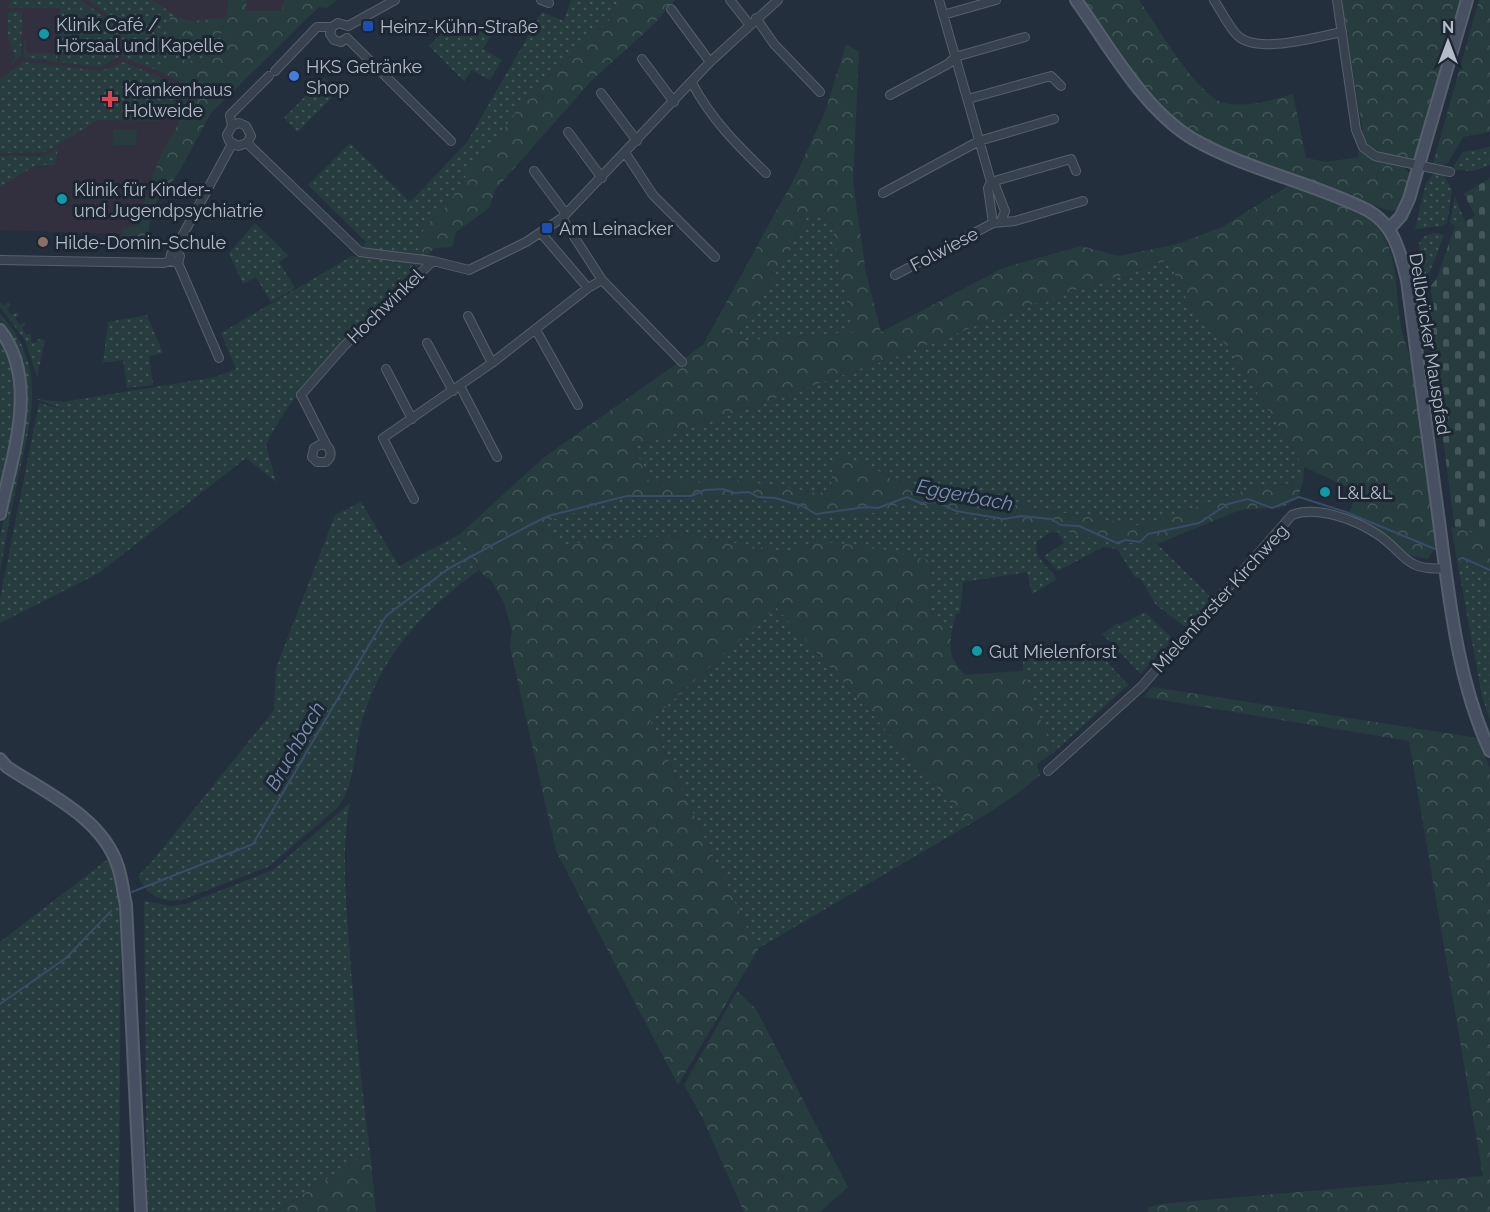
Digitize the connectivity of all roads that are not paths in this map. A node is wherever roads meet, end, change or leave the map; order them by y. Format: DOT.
graph roads {
  1 [pos="395,0"];
  2 [pos="730,0"];
  3 [pos="778,0"];
  4 [pos="939,0"];
  5 [pos="996,0"];
  6 [pos="1076,0"];
  7 [pos="1214,0"];
  8 [pos="1337,0"];
  9 [pos="1467,0"];
  10 [pos="671,9"];
  11 [pos="943,15"];
  12 [pos="756,18"];
  13 [pos="748,24"];
  14 [pos="348,26"];
  15 [pos="332,27"];
  16 [pos="1342,32"];
  17 [pos="1025,37"];
  18 [pos="347,38"];
  19 [pos="955,57"];
  20 [pos="642,59"];
  21 [pos="710,63"];
  22 [pos="692,83"];
  23 [pos="1060,86"];
  24 [pos="820,92"];
  25 [pos="601,93"];
  26 [pos="890,95"];
  27 [pos="968,99"];
  28 [pos="674,102"];
  29 [pos="1054,119"];
  30 [pos="232,126"];
  31 [pos="568,132"];
  32 [pos="451,141"];
  33 [pos="638,141"];
  34 [pos="979,141"];
  35 [pos="248,143"];
  36 [pos="232,144"];
  37 [pos="626,154"];
  38 [pos="1418,166"];
  39 [pos="534,171"];
  40 [pos="1076,171"];
  41 [pos="1450,172"];
  42 [pos="766,173"];
  43 [pos="602,178"];
  44 [pos="991,182"];
  45 [pos="883,193"];
  46 [pos="1083,201"];
  47 [pos="564,216"];
  48 [pos="997,223"];
  49 [pos="1389,229"];
  50 [pos="541,232"];
  51 [pos="715,257"];
  52 [pos="174,259"];
  53 [pos="0,260"];
  54 [pos="433,261"];
  55 [pos="895,275"];
  56 [pos="602,280"];
  57 [pos="588,288"];
  58 [pos="468,316"];
  59 [pos="0,330"];
  60 [pos="536,330"];
  61 [pos="428,343"];
  62 [pos="219,358"];
  63 [pos="682,362"];
  64 [pos="492,363"];
  65 [pos="386,369"];
  66 [pos="457,388"];
  67 [pos="578,405"];
  68 [pos="412,419"];
  69 [pos="327,446"];
  70 [pos="497,457"];
  71 [pos="414,499"];
  72 [pos="0,514"];
  73 [pos="1445,568"];
  74 [pos="1490,751"];
  75 [pos="0,759"];
  76 [pos="1048,771"];
  77 [pos="141,1210"];
  1 -- 14 [label="street"];
  2 -- 13 [label="street"];
  3 -- 12 [label="street, Hochwinkel"];
  4 -- 11 [label="street, Folwiese"];
  5 -- 11 [label="street"];
  6 -- 49 [label="main road, Dellbrücker Mauspfad"];
  7 -- 16 [label="street"];
  8 -- 16 [label="street"];
  9 -- 38 [label="main road"];
  10 -- 21 [label="street"];
  11 -- 19 [label="street, Folwiese"];
  12 -- 13 [label="street, Hochwinkel"];
  12 -- 24 [label="street"];
  13 -- 21 [label="street, Hochwinkel"];
  14 -- 15 [label="street"];
  14 -- 18 [label="street"];
  15 -- 18 [label="street"];
  15 -- 30 [label="street"];
  16 -- 38 [label="street"];
  17 -- 19 [label="street"];
  18 -- 32 [label="street"];
  19 -- 26 [label="street"];
  19 -- 27 [label="street, Folwiese"];
  20 -- 28 [label="street"];
  21 -- 22 [label="street, Hochwinkel"];
  22 -- 28 [label="street, Hochwinkel"];
  22 -- 42 [label="street"];
  23 -- 27 [label="street"];
  25 -- 33 [label="street"];
  27 -- 34 [label="street, Folwiese"];
  28 -- 33 [label="street, Hochwinkel"];
  29 -- 34 [label="street"];
  30 -- 35 [label="street"];
  30 -- 36 [label="street"];
  31 -- 43 [label="street"];
  33 -- 37 [label="street, Hochwinkel"];
  34 -- 44 [label="street, Folwiese"];
  34 -- 45 [label="street"];
  35 -- 36 [label="street"];
  35 -- 54 [label="street"];
  36 -- 52 [label="street"];
  37 -- 43 [label="street, Hochwinkel"];
  37 -- 51 [label="street"];
  38 -- 41 [label="street"];
  38 -- 49 [label="main road"];
  39 -- 47 [label="street"];
  40 -- 44 [label="street"];
  43 -- 47 [label="street, Hochwinkel"];
  44 -- 48 [label="street, Folwiese"];
  44 -- 48 [label="street, Folwiese"];
  46 -- 48 [label="street, Folwiese"];
  47 -- 50 [label="street, Hochwinkel"];
  47 -- 56 [label="street"];
  48 -- 55 [label="street, Folwiese"];
  49 -- 73 [label="main road, Dellbrücker Mauspfad"];
  50 -- 54 [label="street, Hochwinkel"];
  50 -- 57 [label="street"];
  52 -- 53 [label="street"];
  52 -- 62 [label="street"];
  54 -- 69 [label="street, Hochwinkel"];
  56 -- 57 [label="street"];
  56 -- 63 [label="street"];
  57 -- 60 [label="street"];
  58 -- 64 [label="street"];
  59 -- 72 [label="main road"];
  60 -- 64 [label="street"];
  60 -- 67 [label="street"];
  61 -- 66 [label="street"];
  64 -- 66 [label="street"];
  65 -- 68 [label="street"];
  66 -- 68 [label="street"];
  66 -- 70 [label="street"];
  68 -- 71 [label="street"];
  73 -- 74 [label="main road, Dellbrücker Mauspfad"];
  73 -- 76 [label="street, Mielenforster Kirchweg"];
  75 -- 77 [label="main road"];
}
